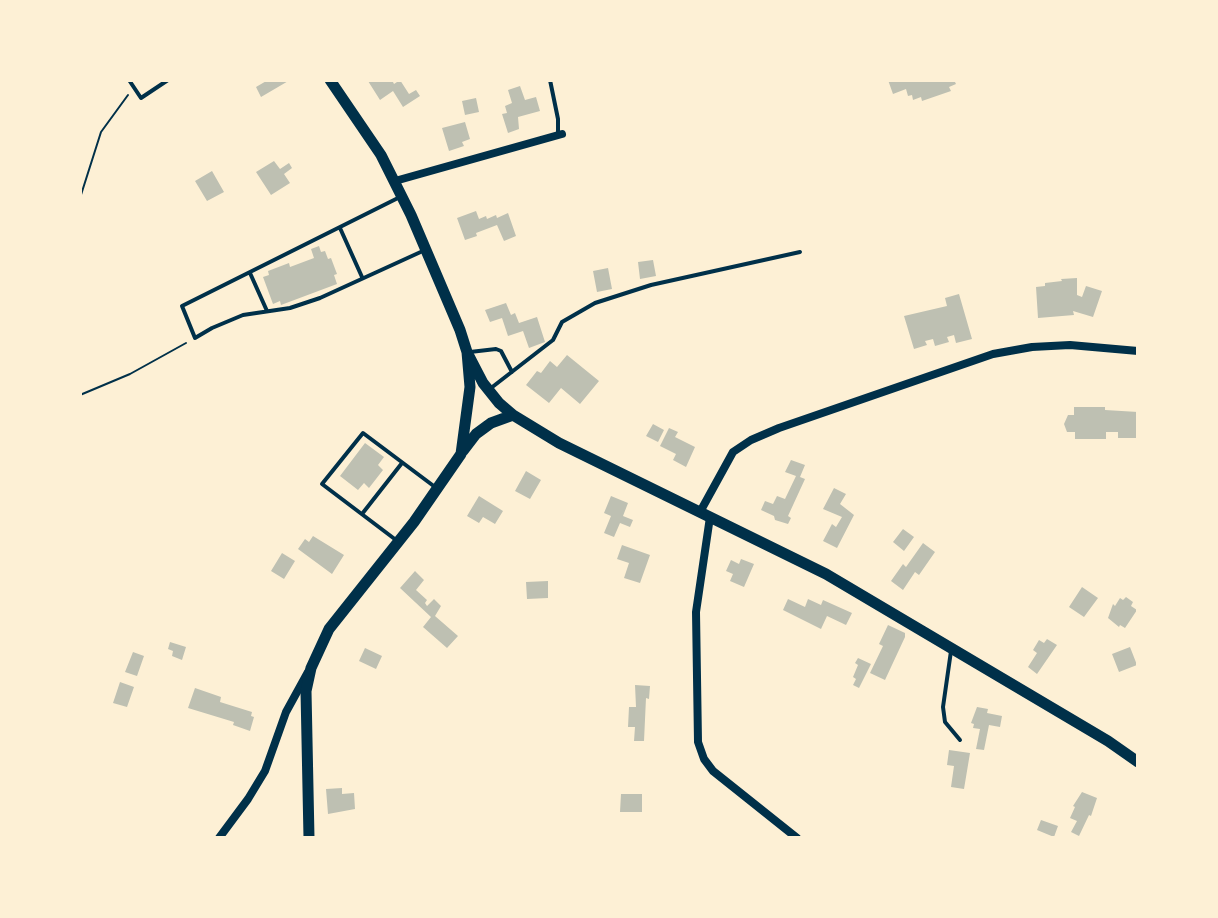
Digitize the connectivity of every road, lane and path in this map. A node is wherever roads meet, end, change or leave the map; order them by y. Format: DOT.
graph roads {
  1 [pos="129,80"];
  2 [pos="168,80"];
  3 [pos="330,80"];
  4 [pos="550,80"];
  5 [pos="133,87"];
  6 [pos="560,135"];
  7 [pos="395,181"];
  8 [pos="402,196"];
  9 [pos="80,198"];
  10 [pos="340,228"];
  11 [pos="426,249"];
  12 [pos="800,252"];
  13 [pos="250,273"];
  14 [pos="362,278"];
  15 [pos="267,312"];
  16 [pos="195,338"];
  17 [pos="1138,351"];
  18 [pos="467,352"];
  19 [pos="512,372"];
  20 [pos="489,390"];
  21 [pos="80,395"];
  22 [pos="513,415"];
  23 [pos="461,454"];
  24 [pos="403,463"];
  25 [pos="438,489"];
  26 [pos="362,514"];
  27 [pos="705,514"];
  28 [pos="397,542"];
  29 [pos="951,648"];
  30 [pos="311,668"];
  31 [pos="960,740"];
  32 [pos="1138,762"];
  33 [pos="219,838"];
  34 [pos="309,838"];
  35 [pos="797,838"];
  1 -- 5 [label="lane"];
  2 -- 5 [label="lane"];
  3 -- 7 [label="main road"];
  4 -- 6 [label="lane"];
  5 -- 9 [label="path"];
  6 -- 7 [label="street"];
  7 -- 8 [label="main road"];
  8 -- 10 [label="lane"];
  8 -- 11 [label="main road"];
  10 -- 13 [label="lane"];
  10 -- 14 [label="lane"];
  11 -- 14 [label="lane"];
  11 -- 18 [label="main road"];
  12 -- 19 [label="lane"];
  13 -- 15 [label="lane"];
  13 -- 16 [label="lane"];
  14 -- 15 [label="lane"];
  15 -- 16 [label="lane"];
  16 -- 21 [label="path"];
  17 -- 27 [label="street"];
  18 -- 19 [label="lane"];
  18 -- 20 [label="main road"];
  18 -- 23 [label="main road"];
  19 -- 20 [label="lane"];
  20 -- 22 [label="main road"];
  22 -- 23 [label="main road"];
  22 -- 27 [label="main road"];
  23 -- 25 [label="main road"];
  24 -- 25 [label="lane"];
  24 -- 26 [label="lane"];
  24 -- 26 [label="lane"];
  25 -- 28 [label="main road"];
  26 -- 28 [label="lane"];
  27 -- 29 [label="main road"];
  27 -- 35 [label="street"];
  28 -- 30 [label="main road"];
  29 -- 31 [label="lane"];
  29 -- 32 [label="main road"];
  30 -- 33 [label="street"];
  30 -- 34 [label="main road"];
}
